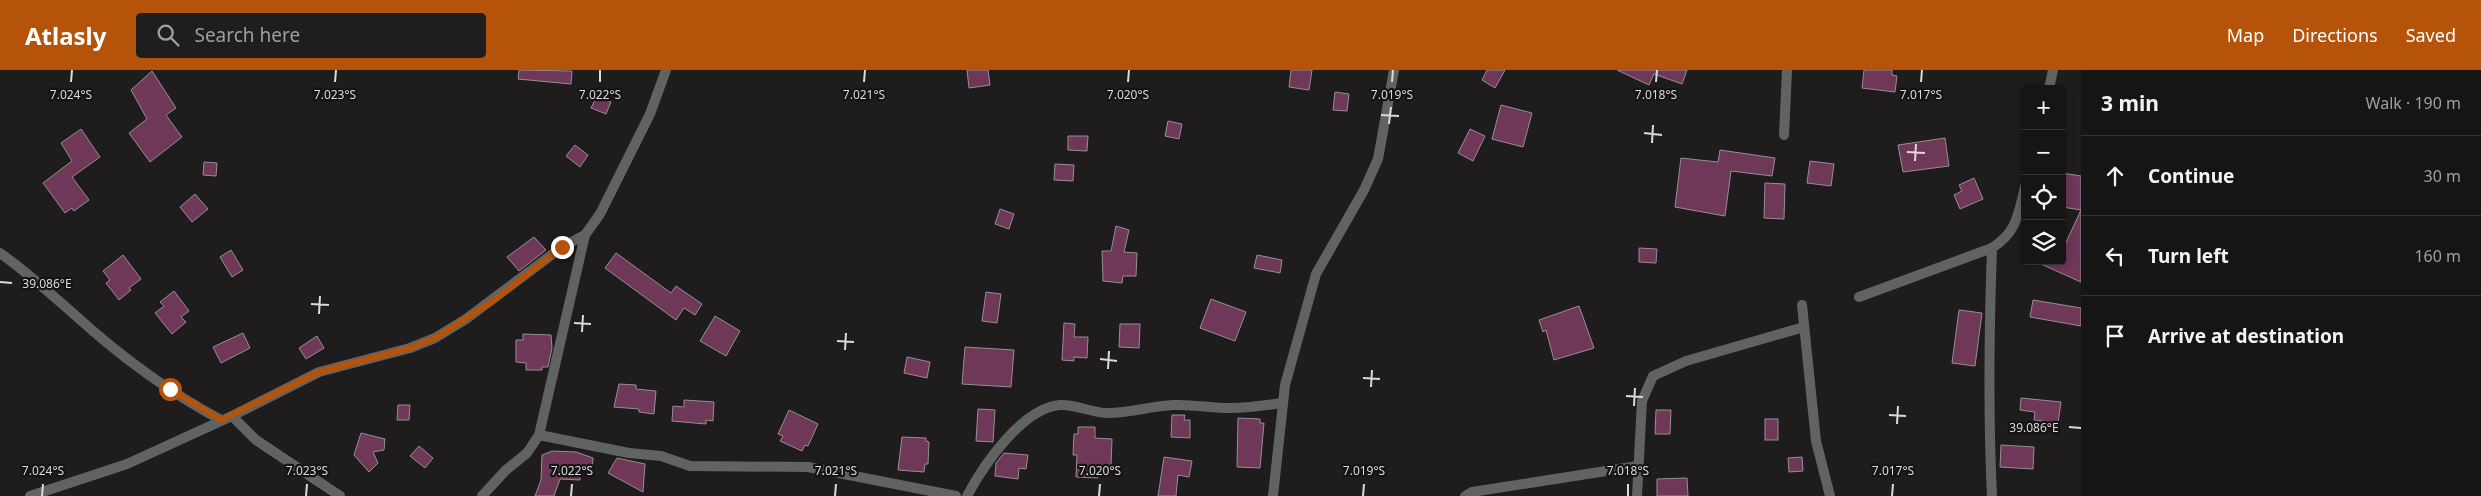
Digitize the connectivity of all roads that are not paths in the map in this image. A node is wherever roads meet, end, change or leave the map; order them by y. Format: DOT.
graph roads {
  1 [pos="666,70"];
  2 [pos="1394,70"];
  3 [pos="1787,70"];
  4 [pos="2053,70"];
  5 [pos="2050,85"];
  6 [pos="1784,135"];
  7 [pos="2021,201"];
  8 [pos="585,235"];
  9 [pos="1992,248"];
  10 [pos="0,253"];
  11 [pos="1859,297"];
  12 [pos="1802,305"];
  13 [pos="1804,327"];
  14 [pos="1283,403"];
  15 [pos="232,416"];
  16 [pos="221,420"];
  17 [pos="539,435"];
  18 [pos="1638,466"];
  19 [pos="30,496"];
  20 [pos="340,496"];
  21 [pos="482,496"];
  22 [pos="956,496"];
  23 [pos="967,496"];
  24 [pos="1274,496"];
  25 [pos="1465,496"];
  26 [pos="1637,496"];
  27 [pos="1830,496"];
  28 [pos="1992,496"];
  1 -- 8 [label="street"];
  2 -- 14 [label="street"];
  3 -- 6 [label="street"];
  4 -- 5 [label="street"];
  7 -- 9 [label="street"];
  8 -- 15 [label="street"];
  8 -- 17 [label="street"];
  9 -- 11 [label="street"];
  9 -- 28 [label="street"];
  10 -- 16 [label="street"];
  12 -- 13 [label="street"];
  13 -- 18 [label="street"];
  13 -- 27 [label="street"];
  14 -- 23 [label="street"];
  14 -- 24 [label="street"];
  15 -- 16 [label="street"];
  15 -- 20 [label="street"];
  16 -- 19 [label="street"];
  17 -- 21 [label="street"];
  17 -- 22 [label="street"];
  18 -- 25 [label="street"];
  18 -- 26 [label="street"];
}
